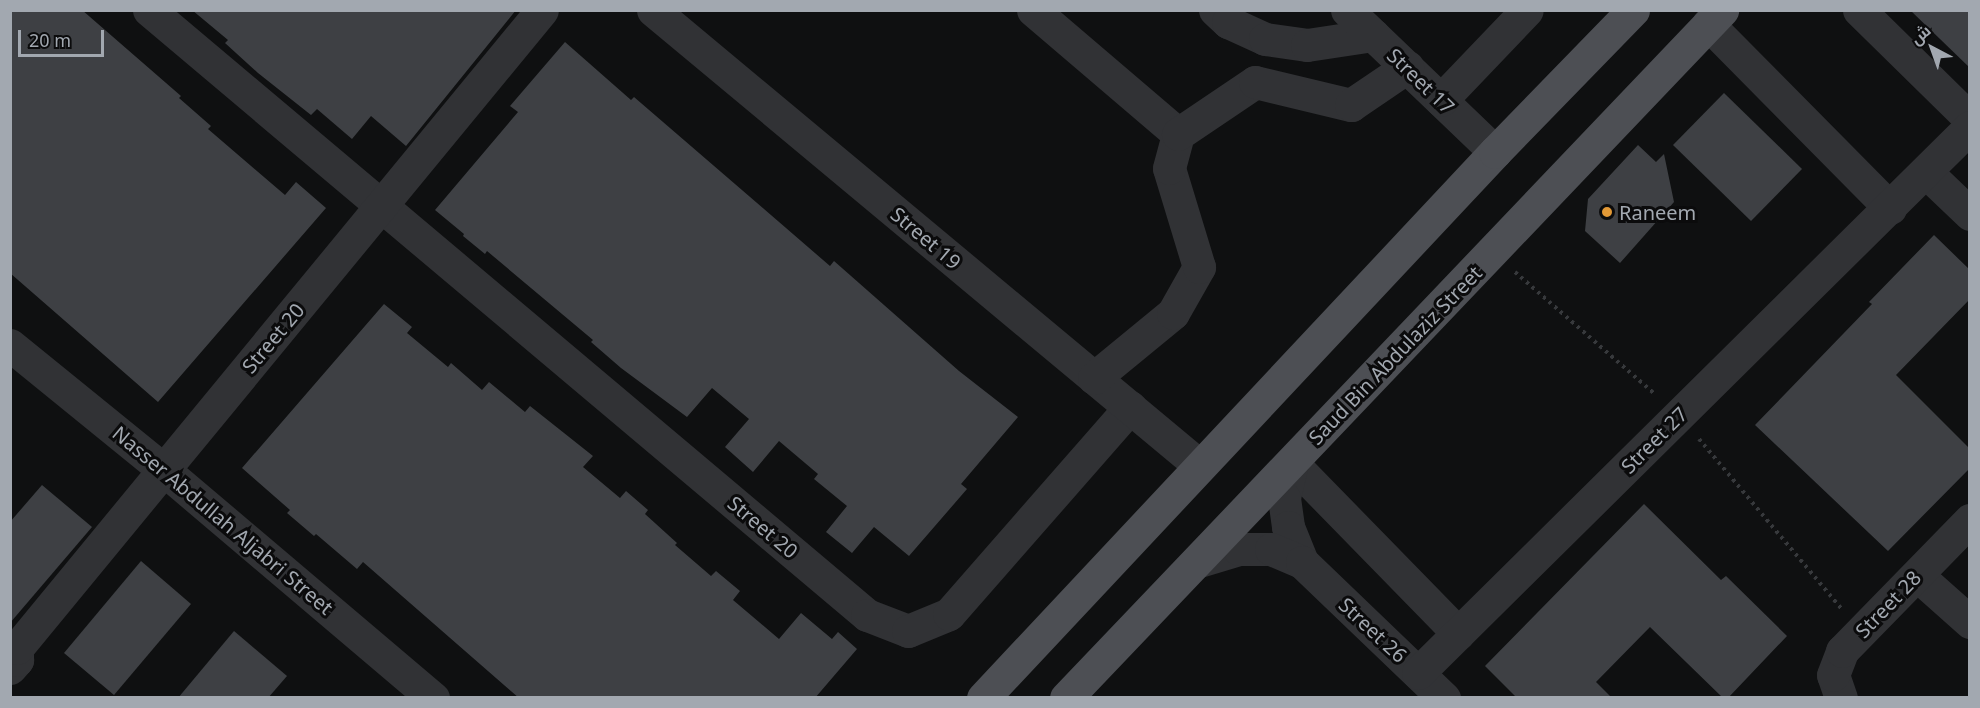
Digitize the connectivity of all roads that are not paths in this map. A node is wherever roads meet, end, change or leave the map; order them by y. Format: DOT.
graph roads {
  1 [pos="149,10"];
  2 [pos="543,10"];
  3 [pos="653,10"];
  4 [pos="1033,10"];
  5 [pos="1215,10"];
  6 [pos="1347,10"];
  7 [pos="1527,10"];
  8 [pos="1633,10"];
  9 [pos="1859,10"];
  10 [pos="1715,17"];
  11 [pos="1372,35"];
  12 [pos="1407,67"];
  13 [pos="1441,100"];
  14 [pos="1970,119"];
  15 [pos="1970,127"];
  16 [pos="1178,134"];
  17 [pos="1495,152"];
  18 [pos="1926,172"];
  19 [pos="382,206"];
  20 [pos="1890,208"];
  21 [pos="1970,213"];
  22 [pos="10,345"];
  23 [pos="1094,378"];
  24 [pos="1130,408"];
  25 [pos="1292,463"];
  26 [pos="1200,466"];
  27 [pos="164,470"];
  28 [pos="1970,520"];
  29 [pos="1196,562"];
  30 [pos="1302,562"];
  31 [pos="1917,575"];
  32 [pos="1970,622"];
  33 [pos="1458,633"];
  34 [pos="10,668"];
  35 [pos="1418,673"];
  36 [pos="1011,685"];
  37 [pos="434,698"];
  38 [pos="983,698"];
  39 [pos="1066,698"];
  40 [pos="1444,698"];
  41 [pos="1841,698"];
  1 -- 19 [label="street, Street 20"];
  2 -- 19 [label="street"];
  3 -- 23 [label="street, Street 19"];
  4 -- 16 [label="street"];
  5 -- 11 [label="street"];
  6 -- 11 [label="street, Street 17"];
  7 -- 13 [label="street"];
  8 -- 17 [label="main road"];
  9 -- 14 [label="street"];
  10 -- 20 [label="street"];
  10 -- 25 [label="main road, Saud Bin Abdulaziz Street"];
  11 -- 12 [label="street, Street 17"];
  12 -- 13 [label="street, Street 17"];
  12 -- 16 [label="street"];
  13 -- 17 [label="street, Street 17"];
  15 -- 18 [label="street, Street 27"];
  16 -- 23 [label="street"];
  17 -- 26 [label="main road"];
  18 -- 20 [label="street, Street 27"];
  18 -- 21 [label="street"];
  19 -- 24 [label="street, Street 20"];
  19 -- 27 [label="street, Street 20"];
  20 -- 33 [label="street, Street 27"];
  22 -- 27 [label="street, Nasser Abdullah Aljabri Street"];
  23 -- 24 [label="street, Street 19"];
  24 -- 26 [label="street, Street 19"];
  25 -- 29 [label="main road, Saud Bin Abdulaziz Street"];
  25 -- 30 [label="street, Street 26"];
  25 -- 33 [label="street"];
  26 -- 36 [label="main road"];
  27 -- 34 [label="street, Street 20"];
  27 -- 37 [label="street, Nasser Abdullah Aljabri Street"];
  28 -- 31 [label="street, Street 28"];
  29 -- 30 [label="street, Street 26"];
  29 -- 39 [label="main road, Saud Bin Abdulaziz Street"];
  30 -- 35 [label="street, Street 26"];
  31 -- 32 [label="street"];
  31 -- 41 [label="street, Street 28"];
  33 -- 35 [label="street, Street 27"];
  35 -- 40 [label="street, Street 26"];
  36 -- 38 [label="main road"];
}
